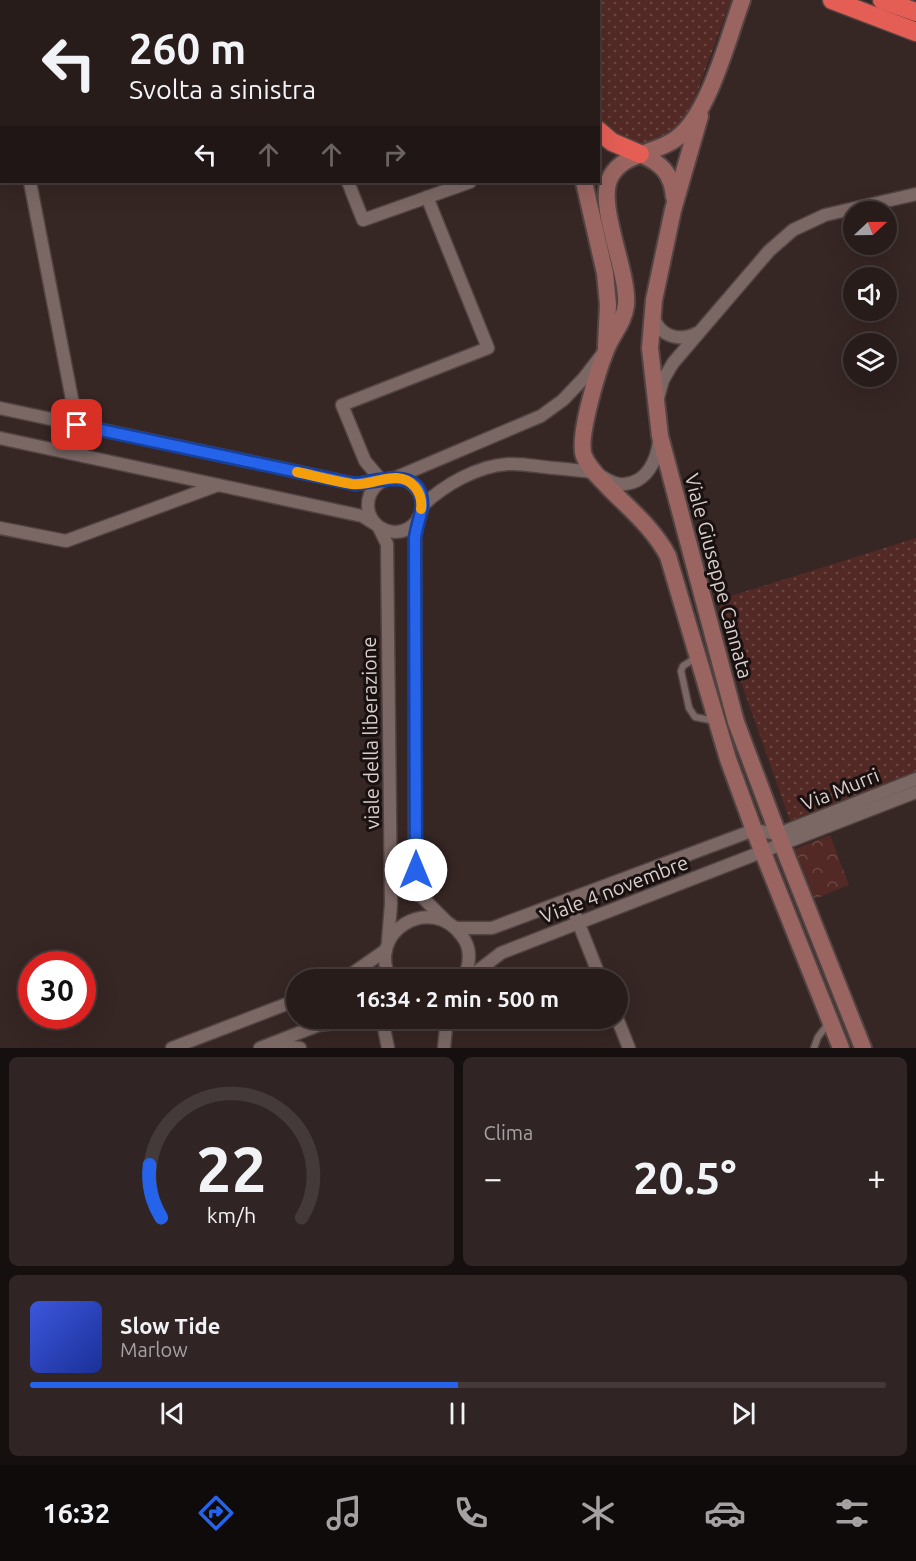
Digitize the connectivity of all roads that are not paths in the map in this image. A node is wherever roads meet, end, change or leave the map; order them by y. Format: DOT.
graph roads {
  1 [pos="742,0"];
  2 [pos="832,0"];
  3 [pos="882,0"];
  4 [pos="916,12"];
  5 [pos="916,32"];
  6 [pos="706,98"];
  7 [pos="600,132"];
  8 [pos="640,154"];
  9 [pos="30,183"];
  10 [pos="348,183"];
  11 [pos="467,183"];
  12 [pos="584,183"];
  13 [pos="916,194"];
  14 [pos="426,197"];
  15 [pos="673,210"];
  16 [pos="652,314"];
  17 [pos="703,328"];
  18 [pos="606,349"];
  19 [pos="0,408"];
  20 [pos="656,410"];
  21 [pos="77,425"];
  22 [pos="660,436"];
  23 [pos="0,438"];
  24 [pos="83,456"];
  25 [pos="594,472"];
  26 [pos="397,477"];
  27 [pos="382,481"];
  28 [pos="219,485"];
  29 [pos="422,506"];
  30 [pos="418,518"];
  31 [pos="378,526"];
  32 [pos="0,528"];
  33 [pos="718,658"];
  34 [pos="698,659"];
  35 [pos="916,780"];
  36 [pos="916,792"];
  37 [pos="754,830"];
  38 [pos="780,839"];
  39 [pos="763,852"];
  40 [pos="569,899"];
  41 [pos="578,923"];
  42 [pos="451,924"];
  43 [pos="387,946"];
  44 [pos="385,964"];
  45 [pos="357,969"];
  46 [pos="382,969"];
  47 [pos="387,969"];
  48 [pos="468,969"];
  49 [pos="480,969"];
  50 [pos="597,969"];
  51 [pos="286,1004"];
  52 [pos="831,1021"];
  53 [pos="309,1029"];
  54 [pos="384,1029"];
  55 [pos="446,1029"];
  56 [pos="621,1029"];
  57 [pos="174,1048"];
  58 [pos="260,1048"];
  59 [pos="271,1048"];
  60 [pos="300,1048"];
  61 [pos="388,1048"];
  62 [pos="444,1048"];
  63 [pos="629,1048"];
  64 [pos="814,1048"];
  65 [pos="841,1048"];
  66 [pos="863,1048"];
  1 -- 6 [label="street"];
  2 -- 5 [label="highway"];
  3 -- 4 [label="highway"];
  6 -- 8 [label="street, Viale Giuseppe Cannata"];
  6 -- 15 [label="street, Viale Giuseppe Cannata"];
  7 -- 8 [label="highway"];
  8 -- 15 [label="street"];
  8 -- 18 [label="street, Viale Giuseppe Cannata"];
  9 -- 21 [label="street"];
  10 -- 14 [label="street"];
  11 -- 14 [label="street"];
  12 -- 18 [label="street"];
  13 -- 17 [label="street"];
  14 -- 27 [label="street"];
  15 -- 16 [label="street, Viale Giuseppe Cannata"];
  16 -- 17 [label="street"];
  16 -- 20 [label="street, Viale Giuseppe Cannata"];
  17 -- 20 [label="street"];
  18 -- 25 [label="street, Viale Giuseppe Cannata"];
  18 -- 26 [label="street"];
  19 -- 21 [label="street"];
  20 -- 22 [label="street, Viale Giuseppe Cannata"];
  21 -- 24 [label="street"];
  21 -- 27 [label="street"];
  22 -- 25 [label="street"];
  22 -- 33 [label="street, Viale Giuseppe Cannata"];
  23 -- 24 [label="street"];
  24 -- 28 [label="street"];
  25 -- 29 [label="street"];
  25 -- 34 [label="street, Viale Giuseppe Cannata"];
  26 -- 27 [label="street"];
  26 -- 29 [label="street"];
  27 -- 31 [label="street"];
  28 -- 31 [label="street"];
  28 -- 32 [label="street"];
  29 -- 30 [label="street"];
  30 -- 31 [label="street"];
  30 -- 42 [label="street"];
  31 -- 43 [label="street, viale della liberazione"];
  33 -- 34 [label="street"];
  33 -- 38 [label="street, Viale Giuseppe Cannata"];
  34 -- 37 [label="street, Viale Giuseppe Cannata"];
  35 -- 38 [label="street, Via Murri"];
  36 -- 38 [label="street, Via Murri"];
  37 -- 38 [label="street, Viale 4 novembre"];
  37 -- 39 [label="street, Viale Giuseppe Cannata"];
  37 -- 40 [label="street, Viale 4 novembre"];
  38 -- 39 [label="street, Viale 4 novembre"];
  38 -- 66 [label="street, Viale Giuseppe Cannata"];
  39 -- 41 [label="street, Viale 4 novembre"];
  39 -- 52 [label="street, Viale Giuseppe Cannata"];
  40 -- 41 [label="street"];
  40 -- 42 [label="street, Viale 4 novembre"];
  41 -- 49 [label="street, Viale 4 novembre"];
  41 -- 50 [label="street"];
  42 -- 43 [label="street, Viale 4 novembre"];
  42 -- 48 [label="street"];
  43 -- 44 [label="street, viale della liberazione"];
  43 -- 45 [label="street, Viale 4 novembre"];
  44 -- 46 [label="street"];
  44 -- 47 [label="street"];
  51 -- 57 [label="street"];
  52 -- 64 [label="lane"];
  52 -- 65 [label="street, Viale Giuseppe Cannata"];
  53 -- 58 [label="street"];
  54 -- 61 [label="street"];
  55 -- 62 [label="street"];
  56 -- 63 [label="street"];
  59 -- 60 [label="street"];
}
